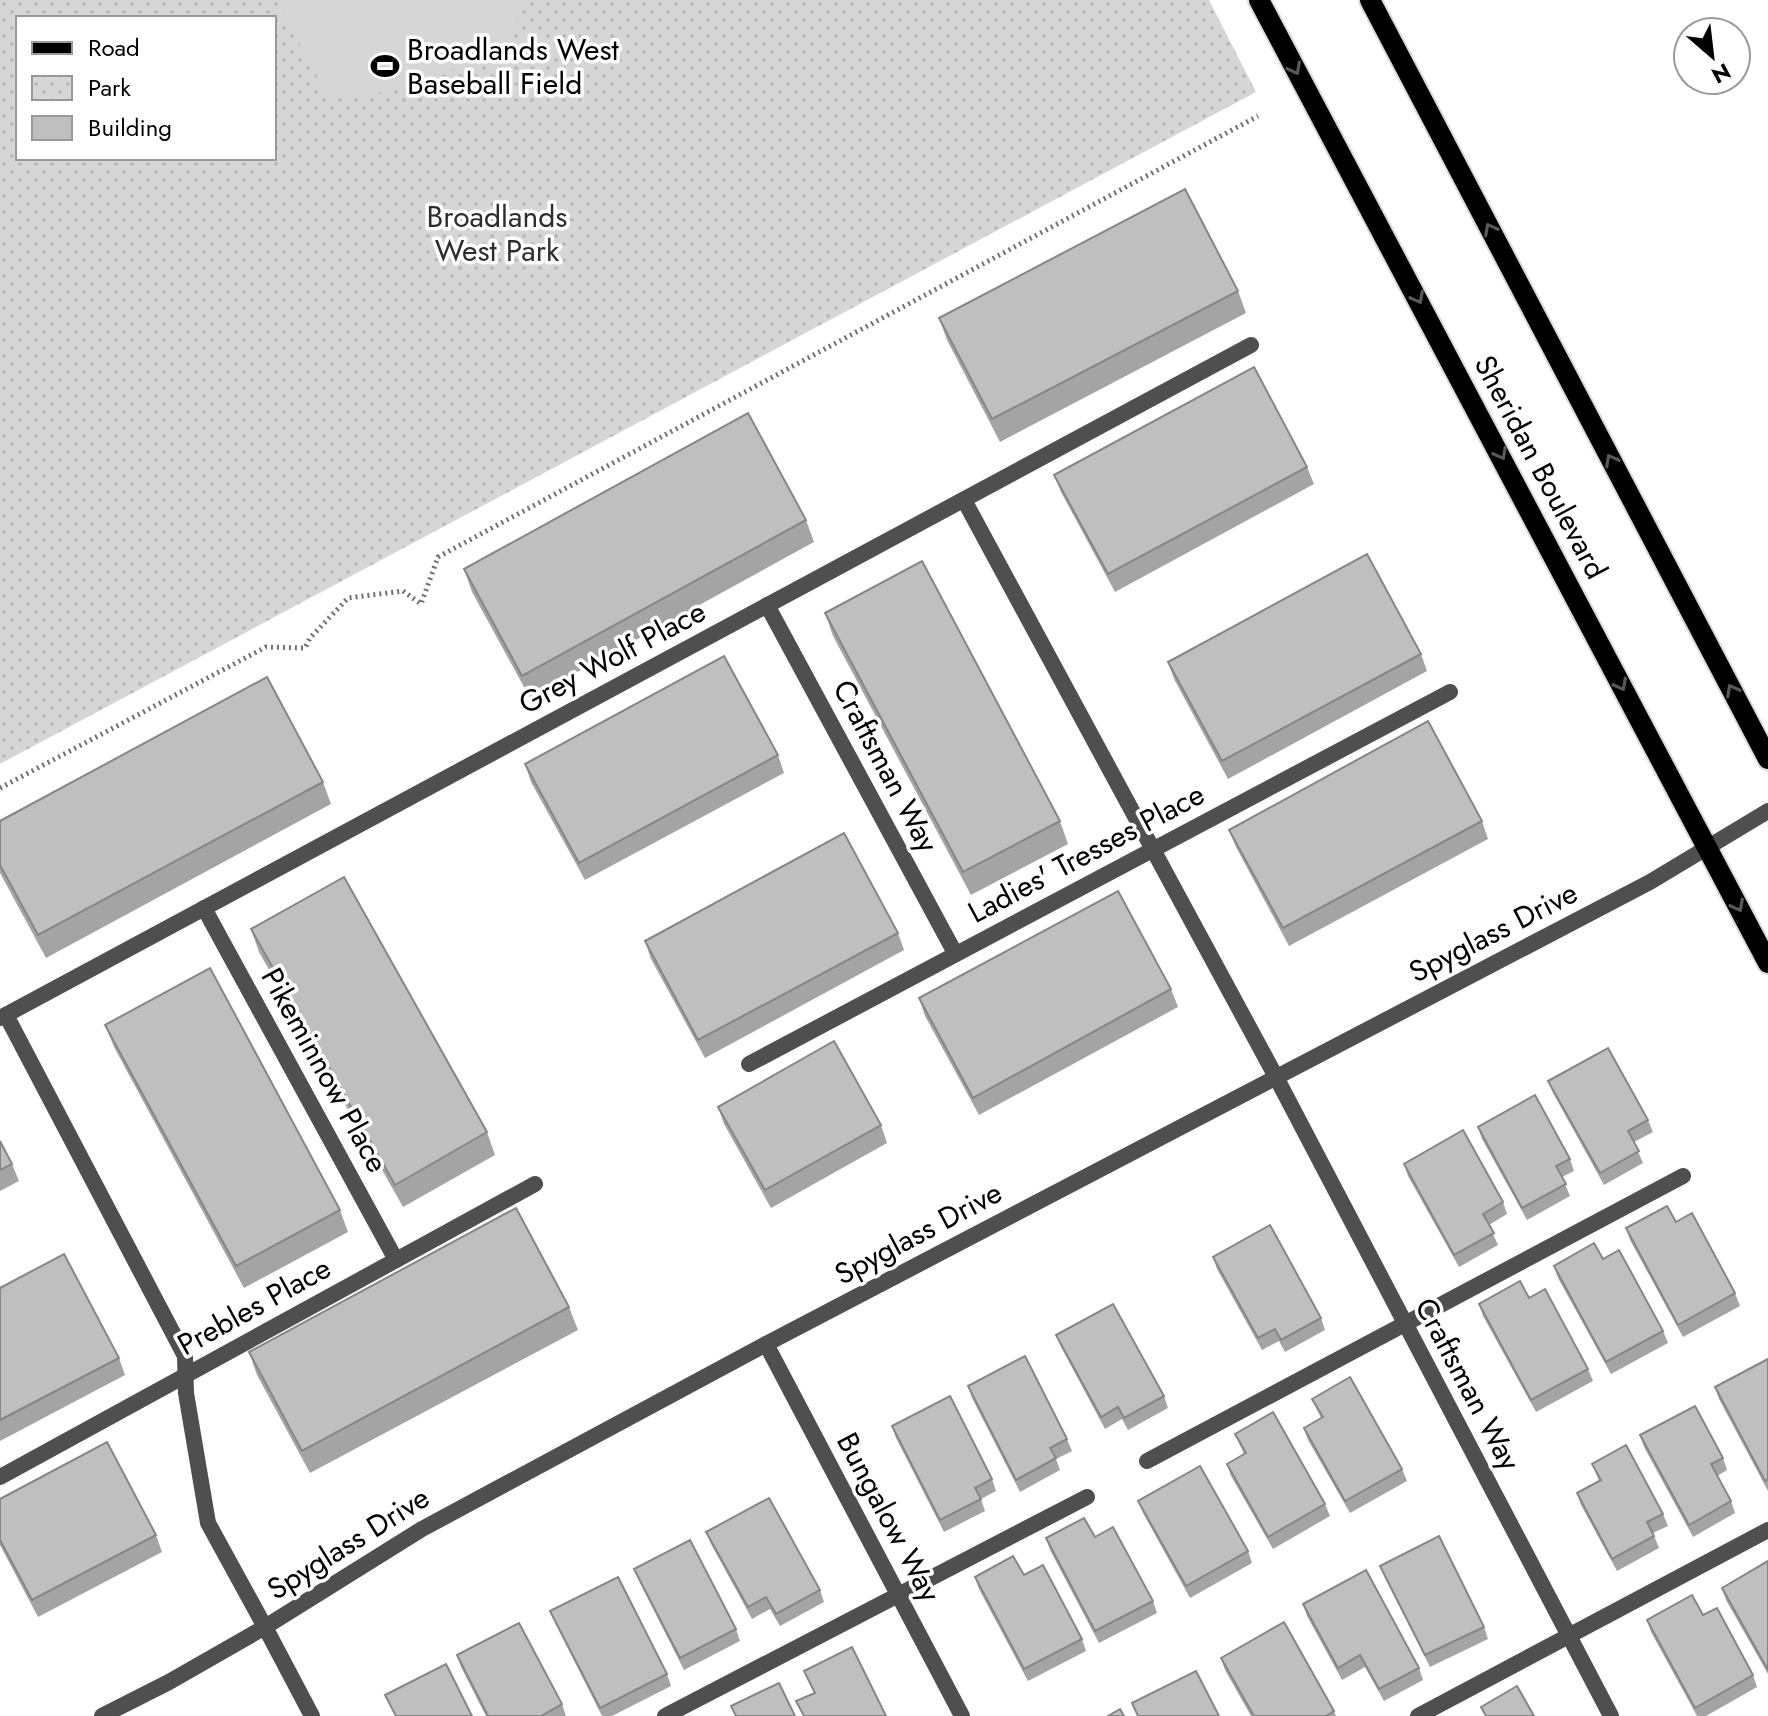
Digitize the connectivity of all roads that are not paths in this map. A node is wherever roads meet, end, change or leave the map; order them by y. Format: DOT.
graph roads {
  1 [pos="1259,0"];
  2 [pos="1370,0"];
  3 [pos="1251,345"];
  4 [pos="964,500"];
  5 [pos="767,605"];
  6 [pos="1450,692"];
  7 [pos="1768,759"];
  8 [pos="1768,811"];
  9 [pos="1707,849"];
  10 [pos="1153,850"];
  11 [pos="204,908"];
  12 [pos="955,953"];
  13 [pos="1768,963"];
  14 [pos="3,1016"];
  15 [pos="749,1064"];
  16 [pos="1276,1077"];
  17 [pos="1683,1176"];
  18 [pos="535,1184"];
  19 [pos="396,1260"];
  20 [pos="1404,1323"];
  21 [pos="766,1344"];
  22 [pos="185,1376"];
  23 [pos="1147,1461"];
  24 [pos="0,1477"];
  25 [pos="1087,1497"];
  26 [pos="1768,1530"];
  27 [pos="898,1595"];
  28 [pos="265,1627"];
  29 [pos="1568,1635"];
  30 [pos="102,1716"];
  31 [pos="312,1716"];
  32 [pos="665,1716"];
  33 [pos="962,1716"];
  34 [pos="1418,1716"];
  35 [pos="1611,1716"];
  1 -- 9 [label="main road, Sheridan Boulevard, one-way"];
  7 -- 2 [label="main road, one-way"];
  3 -- 4 [label="street, Grey Wolf Place"];
  4 -- 5 [label="street, Grey Wolf Place"];
  4 -- 10 [label="street, Craftsman Way"];
  5 -- 11 [label="street, Grey Wolf Place"];
  5 -- 12 [label="street, Craftsman Way"];
  6 -- 10 [label="street, Ladies' Tresses Place"];
  8 -- 9 [label="street, Spyglass Drive"];
  9 -- 13 [label="main road, Sheridan Boulevard, one-way"];
  9 -- 16 [label="street, Spyglass Drive"];
  10 -- 12 [label="street, Ladies' Tresses Place"];
  10 -- 16 [label="street, Craftsman Way"];
  11 -- 14 [label="street, Grey Wolf Place"];
  11 -- 19 [label="street, Pikeminnow Place"];
  12 -- 15 [label="street, Ladies' Tresses Place"];
  14 -- 22 [label="street"];
  16 -- 20 [label="street, Craftsman Way"];
  16 -- 21 [label="street, Spyglass Drive"];
  17 -- 20 [label="street"];
  18 -- 19 [label="street, Prebles Place"];
  19 -- 22 [label="street, Prebles Place"];
  20 -- 23 [label="street"];
  20 -- 29 [label="street, Craftsman Way"];
  21 -- 27 [label="street, Bungalow Way"];
  21 -- 28 [label="street, Spyglass Drive"];
  22 -- 24 [label="street, Prebles Place"];
  22 -- 28 [label="street"];
  25 -- 27 [label="street"];
  26 -- 29 [label="street"];
  27 -- 32 [label="street"];
  27 -- 33 [label="street, Bungalow Way"];
  28 -- 30 [label="street, Spyglass Drive"];
  28 -- 31 [label="street"];
  29 -- 34 [label="street"];
  29 -- 35 [label="street, Craftsman Way"];
}
